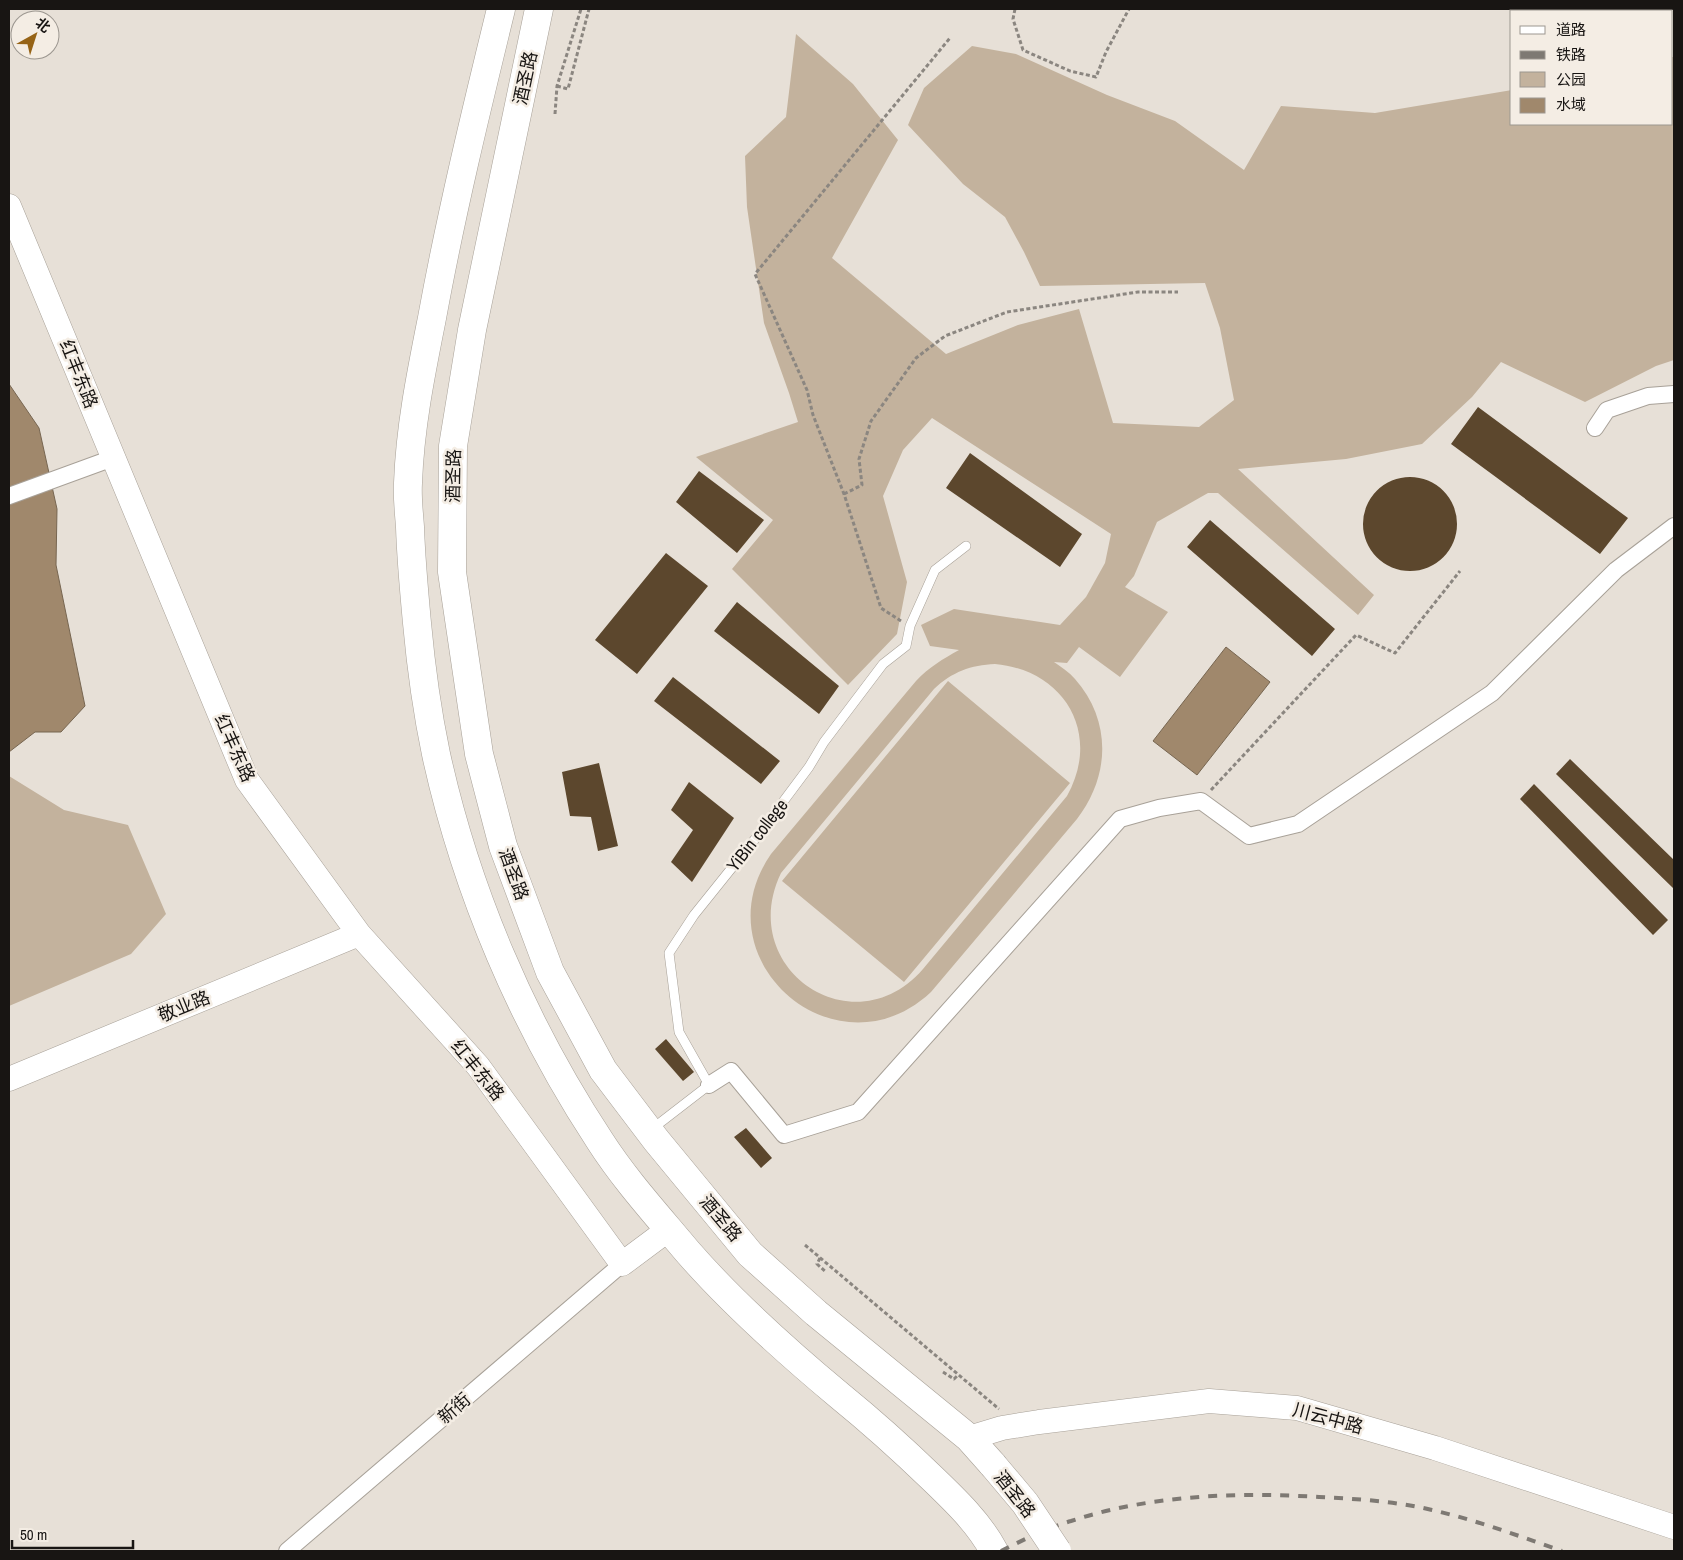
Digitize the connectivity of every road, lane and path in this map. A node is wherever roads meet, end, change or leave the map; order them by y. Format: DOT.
graph roads {
  1 [pos="501,9"];
  2 [pos="539,9"];
  3 [pos="581,9"];
  4 [pos="589,9"];
  5 [pos="1015,9"];
  6 [pos="1128,9"];
  7 [pos="950,38"];
  8 [pos="557,86"];
  9 [pos="555,114"];
  10 [pos="9,206"];
  11 [pos="1178,292"];
  12 [pos="1674,394"];
  13 [pos="1595,428"];
  14 [pos="113,458"];
  15 [pos="844,494"];
  16 [pos="9,496"];
  17 [pos="1674,526"];
  18 [pos="966,546"];
  19 [pos="1460,571"];
  20 [pos="910,626"];
  21 [pos="1201,801"];
  22 [pos="359,934"];
  23 [pos="9,1079"];
  24 [pos="709,1085"];
  25 [pos="650,1130"];
  26 [pos="669,1229"];
  27 [pos="805,1245"];
  28 [pos="820,1258"];
  29 [pos="622,1264"];
  30 [pos="826,1272"];
  31 [pos="943,1372"];
  32 [pos="958,1375"];
  33 [pos="1015,1426"];
  34 [pos="969,1438"];
  35 [pos="1674,1527"];
  36 [pos="287,1551"];
  37 [pos="994,1551"];
  38 [pos="1057,1551"];
  1 -- 26 [label="highway"];
  2 -- 25 [label="highway, 酒圣路"];
  3 -- 8 [label="path"];
  4 -- 8 [label="path"];
  5 -- 6 [label="path"];
  7 -- 15 [label="path"];
  8 -- 9 [label="path"];
  10 -- 14 [label="street, 红丰东路"];
  11 -- 15 [label="path"];
  12 -- 13 [label="street"];
  14 -- 16 [label="street"];
  14 -- 22 [label="street, 红丰东路"];
  15 -- 20 [label="path"];
  17 -- 21 [label="street"];
  18 -- 20 [label="lane, YiBin college"];
  19 -- 21 [label="path"];
  20 -- 24 [label="lane, YiBin college"];
  21 -- 24 [label="street"];
  22 -- 23 [label="street, 敬业路"];
  22 -- 29 [label="street, 红丰东路"];
  24 -- 25 [label="lane"];
  25 -- 34 [label="highway, 酒圣路"];
  26 -- 29 [label="street"];
  26 -- 37 [label="highway"];
  27 -- 28 [label="path"];
  28 -- 30 [label="path"];
  28 -- 32 [label="path"];
  29 -- 36 [label="street, 新街"];
  31 -- 32 [label="path"];
  32 -- 33 [label="path"];
  33 -- 34 [label="street, 川云中路"];
  33 -- 35 [label="street, 川云中路"];
  34 -- 38 [label="highway, 酒圣路, bridge"];
}
